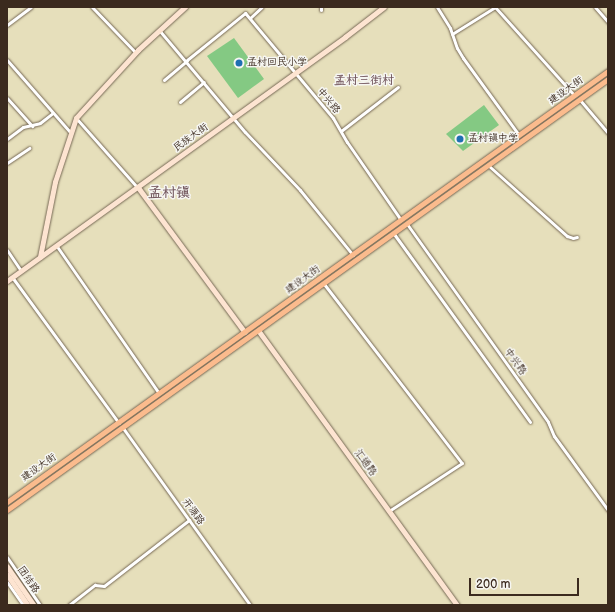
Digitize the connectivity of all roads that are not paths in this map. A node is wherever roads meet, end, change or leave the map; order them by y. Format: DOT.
graph roads {
  1 [pos="30,7"];
  2 [pos="92,7"];
  3 [pos="185,7"];
  4 [pos="262,7"];
  5 [pos="384,7"];
  6 [pos="437,7"];
  7 [pos="595,7"];
  8 [pos="496,8"];
  9 [pos="250,18"];
  10 [pos="608,22"];
  11 [pos="7,25"];
  12 [pos="159,30"];
  13 [pos="452,34"];
  14 [pos="135,52"];
  15 [pos="7,60"];
  16 [pos="187,61"];
  17 [pos="608,71"];
  18 [pos="295,74"];
  19 [pos="164,80"];
  20 [pos="608,80"];
  21 [pos="204,82"];
  22 [pos="398,87"];
  23 [pos="574,96"];
  24 [pos="7,98"];
  25 [pos="580,100"];
  26 [pos="180,102"];
  27 [pos="53,113"];
  28 [pos="76,118"];
  29 [pos="234,118"];
  30 [pos="32,126"];
  31 [pos="340,131"];
  32 [pos="71,132"];
  33 [pos="608,133"];
  34 [pos="519,135"];
  35 [pos="7,139"];
  36 [pos="29,148"];
  37 [pos="7,163"];
  38 [pos="488,166"];
  39 [pos="138,187"];
  40 [pos="401,220"];
  41 [pos="407,224"];
  42 [pos="394,234"];
  43 [pos="577,237"];
  44 [pos="56,245"];
  45 [pos="7,250"];
  46 [pos="353,255"];
  47 [pos="40,257"];
  48 [pos="22,271"];
  49 [pos="12,277"];
  50 [pos="7,281"];
  51 [pos="324,284"];
  52 [pos="259,331"];
  53 [pos="245,332"];
  54 [pos="160,393"];
  55 [pos="530,422"];
  56 [pos="119,423"];
  57 [pos="123,428"];
  58 [pos="7,502"];
  59 [pos="7,510"];
  60 [pos="608,510"];
  61 [pos="389,511"];
  62 [pos="189,520"];
  63 [pos="7,557"];
  64 [pos="7,566"];
  65 [pos="7,574"];
  66 [pos="7,582"];
  67 [pos="23,605"];
  68 [pos="28,605"];
  69 [pos="34,605"];
  70 [pos="40,605"];
  71 [pos="70,605"];
  72 [pos="250,605"];
  73 [pos="457,605"];
  1 -- 11 [label="street"];
  2 -- 14 [label="street"];
  3 -- 12 [label="street"];
  4 -- 9 [label="street"];
  5 -- 18 [label="street, 民族大街"];
  6 -- 13 [label="street"];
  7 -- 10 [label="street"];
  8 -- 13 [label="street"];
  8 -- 23 [label="street"];
  9 -- 16 [label="street"];
  9 -- 18 [label="street, 中兴路"];
  12 -- 14 [label="street"];
  12 -- 16 [label="street"];
  13 -- 34 [label="street"];
  14 -- 28 [label="street"];
  15 -- 27 [label="street"];
  16 -- 19 [label="street"];
  16 -- 21 [label="street"];
  17 -- 23 [label="main road, 建设大街"];
  18 -- 29 [label="street, 民族大街"];
  18 -- 31 [label="street, 中兴路"];
  20 -- 25 [label="main road, 建设大街"];
  21 -- 26 [label="street"];
  21 -- 29 [label="street"];
  22 -- 31 [label="street"];
  23 -- 34 [label="main road, 建设大街"];
  24 -- 30 [label="street"];
  25 -- 33 [label="street"];
  25 -- 38 [label="main road, 建设大街"];
  27 -- 30 [label="street"];
  27 -- 32 [label="street"];
  28 -- 32 [label="street"];
  28 -- 39 [label="street"];
  29 -- 39 [label="street, 民族大街"];
  29 -- 46 [label="street"];
  30 -- 35 [label="street"];
  31 -- 40 [label="street, 中兴路"];
  32 -- 47 [label="street"];
  34 -- 40 [label="main road, 建设大街"];
  36 -- 37 [label="street"];
  38 -- 41 [label="main road, 建设大街"];
  38 -- 43 [label="street"];
  39 -- 44 [label="street, 民族大街"];
  39 -- 53 [label="street"];
  40 -- 46 [label="main road, 建设大街"];
  41 -- 42 [label="main road, 建设大街"];
  41 -- 60 [label="street, 中兴路"];
  42 -- 51 [label="main road, 建设大街"];
  42 -- 55 [label="street"];
  44 -- 47 [label="street, 民族大街"];
  44 -- 54 [label="street"];
  45 -- 48 [label="street"];
  46 -- 53 [label="main road, 建设大街"];
  47 -- 48 [label="street, 民族大街"];
  48 -- 49 [label="street, 民族大街"];
  49 -- 50 [label="street, 民族大街"];
  49 -- 56 [label="street"];
  51 -- 52 [label="main road, 建设大街"];
  51 -- 61 [label="street"];
  52 -- 57 [label="main road, 建设大街"];
  52 -- 61 [label="street, 汇通路"];
  53 -- 54 [label="main road, 建设大街"];
  54 -- 56 [label="main road, 建设大街"];
  56 -- 58 [label="main road, 建设大街"];
  57 -- 59 [label="main road, 建设大街"];
  57 -- 62 [label="street, 开源路"];
  61 -- 73 [label="street, 汇通路"];
  62 -- 71 [label="street"];
  62 -- 72 [label="street, 开源路"];
  63 -- 70 [label="street"];
  64 -- 69 [label="street, 团结路"];
  65 -- 68 [label="street, 团结路"];
  66 -- 67 [label="street"];
}
